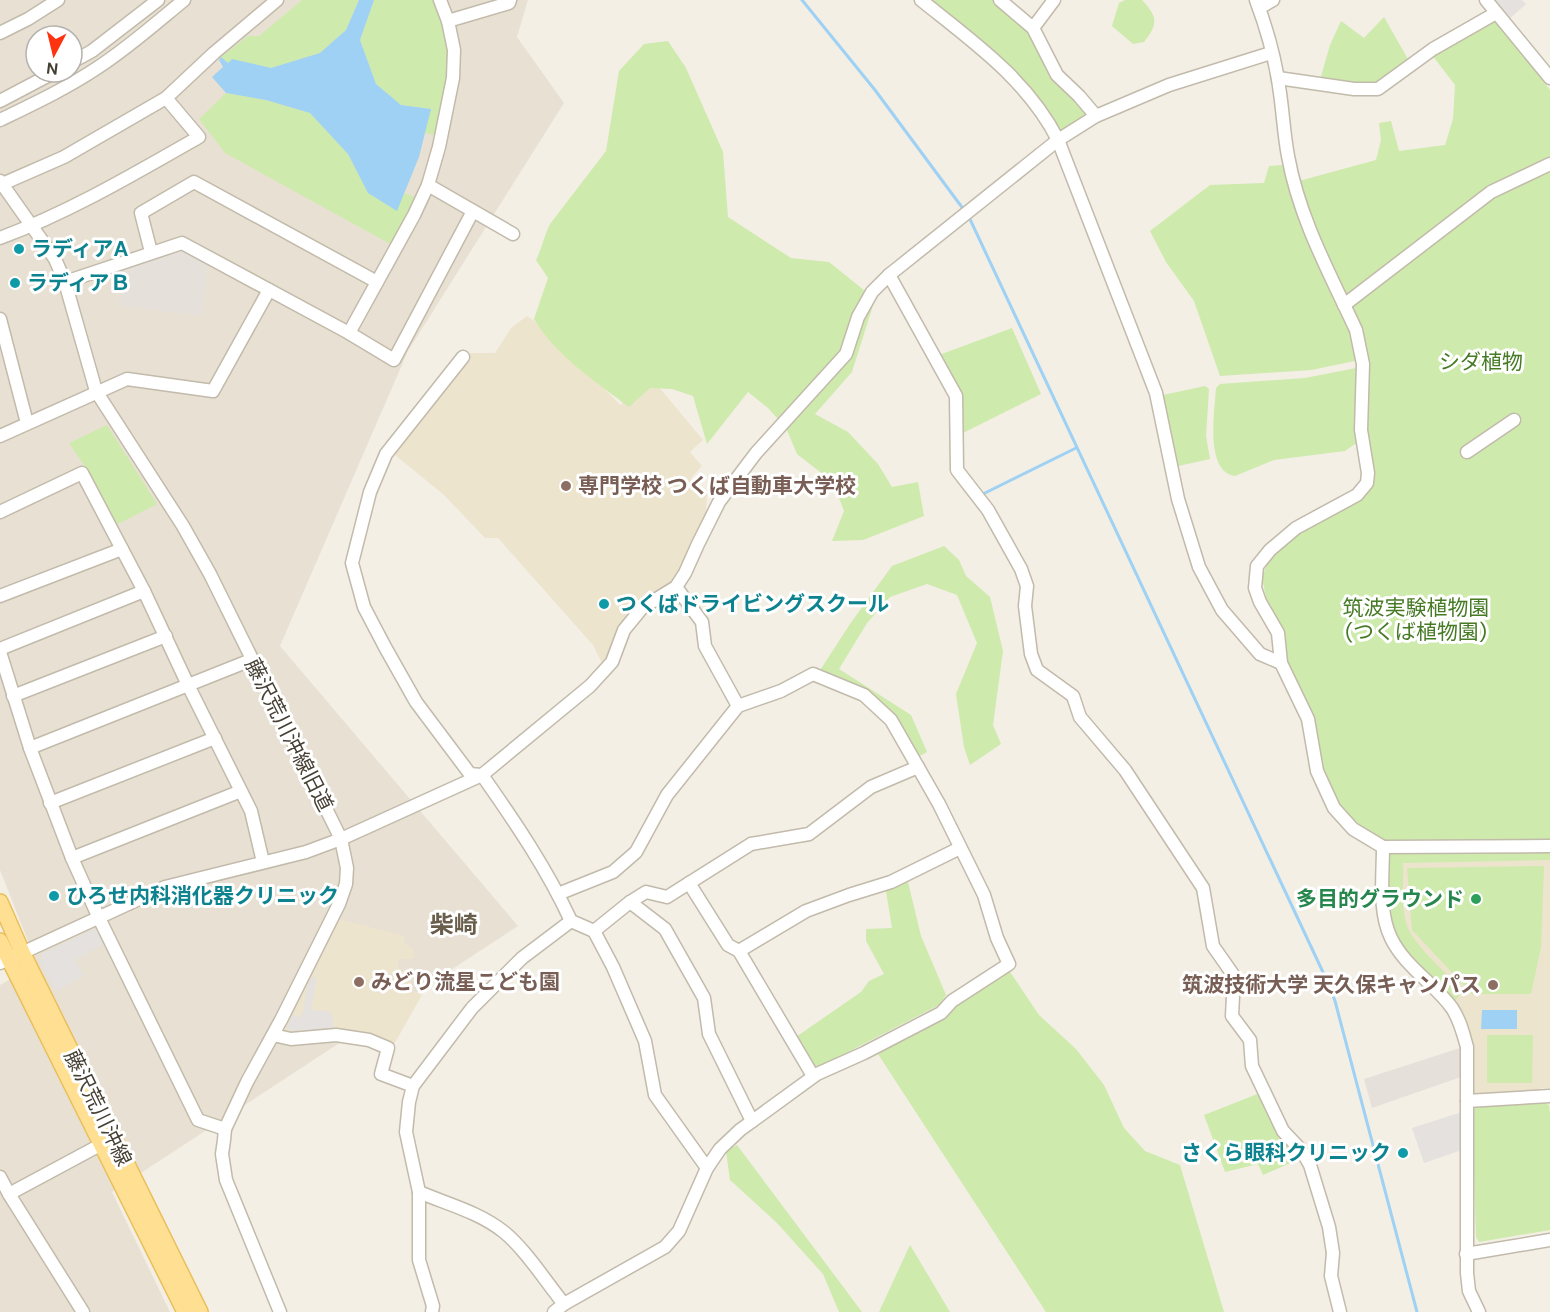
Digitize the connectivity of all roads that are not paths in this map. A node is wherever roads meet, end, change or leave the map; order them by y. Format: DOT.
graph roads {
  1 [pos="58,0"];
  2 [pos="158,0"];
  3 [pos="184,0"];
  4 [pos="278,0"];
  5 [pos="440,0"];
  6 [pos="510,0"];
  7 [pos="921,0"];
  8 [pos="1000,0"];
  9 [pos="1054,0"];
  10 [pos="1273,0"];
  11 [pos="1486,0"];
  12 [pos="1257,4"];
  13 [pos="1496,13"];
  14 [pos="448,21"];
  15 [pos="1033,28"];
  16 [pos="0,33"];
  17 [pos="1271,53"];
  18 [pos="84,55"];
  19 [pos="1278,78"];
  20 [pos="1550,78"];
  21 [pos="31,84"];
  22 [pos="166,98"];
  23 [pos="0,100"];
  24 [pos="1096,116"];
  25 [pos="0,120"];
  26 [pos="1058,140"];
  27 [pos="1550,164"];
  28 [pos="1,184"];
  29 [pos="428,185"];
  30 [pos="473,211"];
  31 [pos="32,226"];
  32 [pos="513,234"];
  33 [pos="0,238"];
  34 [pos="151,252"];
  35 [pos="889,275"];
  36 [pos="65,282"];
  37 [pos="377,282"];
  38 [pos="269,290"];
  39 [pos="1344,305"];
  40 [pos="0,319"];
  41 [pos="349,333"];
  42 [pos="463,357"];
  43 [pos="96,391"];
  44 [pos="1514,420"];
  45 [pos="27,423"];
  46 [pos="0,436"];
  47 [pos="1467,452"];
  48 [pos="0,512"];
  49 [pos="122,549"];
  50 [pos="676,588"];
  51 [pos="144,591"];
  52 [pos="0,596"];
  53 [pos="166,636"];
  54 [pos="0,651"];
  55 [pos="251,660"];
  56 [pos="1281,663"];
  57 [pos="188,685"];
  58 [pos="13,696"];
  59 [pos="738,706"];
  60 [pos="215,738"];
  61 [pos="30,748"];
  62 [pos="918,767"];
  63 [pos="482,775"];
  64 [pos="241,791"];
  65 [pos="50,803"];
  66 [pos="341,839"];
  67 [pos="1550,846"];
  68 [pos="1383,847"];
  69 [pos="960,848"];
  70 [pos="72,858"];
  71 [pos="263,862"];
  72 [pos="689,883"];
  73 [pos="558,894"];
  74 [pos="0,902"];
  75 [pos="630,902"];
  76 [pos="98,916"];
  77 [pos="571,921"];
  78 [pos="594,931"];
  79 [pos="0,941"];
  80 [pos="739,951"];
  81 [pos="10,958"];
  82 [pos="273,1035"];
  83 [pos="813,1076"];
  84 [pos="413,1086"];
  85 [pos="1550,1096"];
  86 [pos="1467,1101"];
  87 [pos="752,1120"];
  88 [pos="225,1129"];
  89 [pos="102,1144"];
  90 [pos="707,1168"];
  91 [pos="0,1177"];
  92 [pos="418,1192"];
  93 [pos="9,1194"];
  94 [pos="1550,1240"];
  95 [pos="1467,1254"];
  96 [pos="559,1308"];
  97 [pos="78,1310"];
  98 [pos="186,1312"];
  99 [pos="200,1312"];
  100 [pos="280,1312"];
  101 [pos="432,1312"];
  102 [pos="1340,1312"];
  103 [pos="1479,1312"];
  1 -- 16 [label="street"];
  2 -- 18 [label="street"];
  3 -- 25 [label="street"];
  4 -- 22 [label="street"];
  5 -- 14 [label="street"];
  6 -- 14 [label="street"];
  7 -- 26 [label="street"];
  8 -- 15 [label="street"];
  9 -- 15 [label="street"];
  10 -- 12 [label="street"];
  11 -- 13 [label="street"];
  12 -- 17 [label="street"];
  13 -- 19 [label="street"];
  13 -- 20 [label="street"];
  14 -- 29 [label="street"];
  15 -- 24 [label="street"];
  17 -- 19 [label="street"];
  17 -- 24 [label="street"];
  19 -- 39 [label="street"];
  21 -- 23 [label="street"];
  22 -- 28 [label="street"];
  22 -- 31 [label="street"];
  24 -- 26 [label="street"];
  26 -- 35 [label="street"];
  26 -- 56 [label="street"];
  27 -- 39 [label="street"];
  28 -- 31 [label="street, 藤沢荒川沖線旧道"];
  29 -- 30 [label="street"];
  29 -- 37 [label="street"];
  30 -- 32 [label="street"];
  30 -- 41 [label="street"];
  31 -- 33 [label="street"];
  31 -- 36 [label="street, 藤沢荒川沖線旧道"];
  34 -- 36 [label="street"];
  34 -- 37 [label="street"];
  34 -- 38 [label="street"];
  35 -- 50 [label="street"];
  35 -- 102 [label="street"];
  36 -- 43 [label="street, 藤沢荒川沖線旧道"];
  37 -- 41 [label="street"];
  38 -- 41 [label="street"];
  38 -- 43 [label="street"];
  39 -- 56 [label="street"];
  40 -- 45 [label="street"];
  42 -- 63 [label="street"];
  43 -- 45 [label="street"];
  43 -- 55 [label="street, 藤沢荒川沖線旧道"];
  44 -- 47 [label="street"];
  45 -- 46 [label="street"];
  48 -- 49 [label="street"];
  49 -- 51 [label="street"];
  49 -- 52 [label="street"];
  50 -- 59 [label="street"];
  50 -- 63 [label="street"];
  51 -- 53 [label="street"];
  51 -- 54 [label="street"];
  53 -- 57 [label="street"];
  53 -- 58 [label="street"];
  54 -- 58 [label="street"];
  55 -- 57 [label="street"];
  55 -- 66 [label="street, 藤沢荒川沖線旧道"];
  56 -- 68 [label="street"];
  57 -- 60 [label="street"];
  57 -- 61 [label="street"];
  58 -- 61 [label="street"];
  59 -- 62 [label="street"];
  59 -- 73 [label="street"];
  60 -- 64 [label="street"];
  60 -- 65 [label="street"];
  61 -- 65 [label="street"];
  62 -- 69 [label="street"];
  62 -- 72 [label="street"];
  63 -- 66 [label="street"];
  63 -- 73 [label="street"];
  64 -- 70 [label="street"];
  64 -- 71 [label="street"];
  65 -- 70 [label="street"];
  66 -- 71 [label="street"];
  66 -- 82 [label="street, 藤沢荒川沖線旧道"];
  67 -- 68 [label="street"];
  68 -- 86 [label="street"];
  69 -- 80 [label="street"];
  69 -- 83 [label="street"];
  70 -- 76 [label="street"];
  71 -- 76 [label="street"];
  72 -- 75 [label="street"];
  72 -- 80 [label="street"];
  73 -- 77 [label="street"];
  74 -- 81 [label="main road, 藤沢荒川沖線"];
  75 -- 78 [label="street"];
  75 -- 87 [label="street"];
  76 -- 81 [label="street"];
  76 -- 88 [label="street"];
  77 -- 78 [label="street"];
  77 -- 84 [label="street"];
  78 -- 90 [label="street"];
  79 -- 81 [label="main road, 藤沢荒川沖線"];
  80 -- 83 [label="street"];
  81 -- 89 [label="main road, 藤沢荒川沖線"];
  81 -- 99 [label="main road, 藤沢荒川沖線"];
  82 -- 84 [label="street"];
  82 -- 88 [label="street, 藤沢荒川沖線旧道"];
  83 -- 87 [label="street"];
  84 -- 92 [label="street"];
  85 -- 86 [label="street"];
  86 -- 95 [label="street"];
  87 -- 90 [label="street"];
  88 -- 100 [label="street, 藤沢荒川沖線旧道"];
  89 -- 93 [label="street"];
  89 -- 98 [label="main road, 藤沢荒川沖線"];
  90 -- 96 [label="street"];
  91 -- 93 [label="street"];
  92 -- 96 [label="street"];
  92 -- 101 [label="street"];
  93 -- 97 [label="street"];
  94 -- 95 [label="street"];
  95 -- 103 [label="street"];
}
